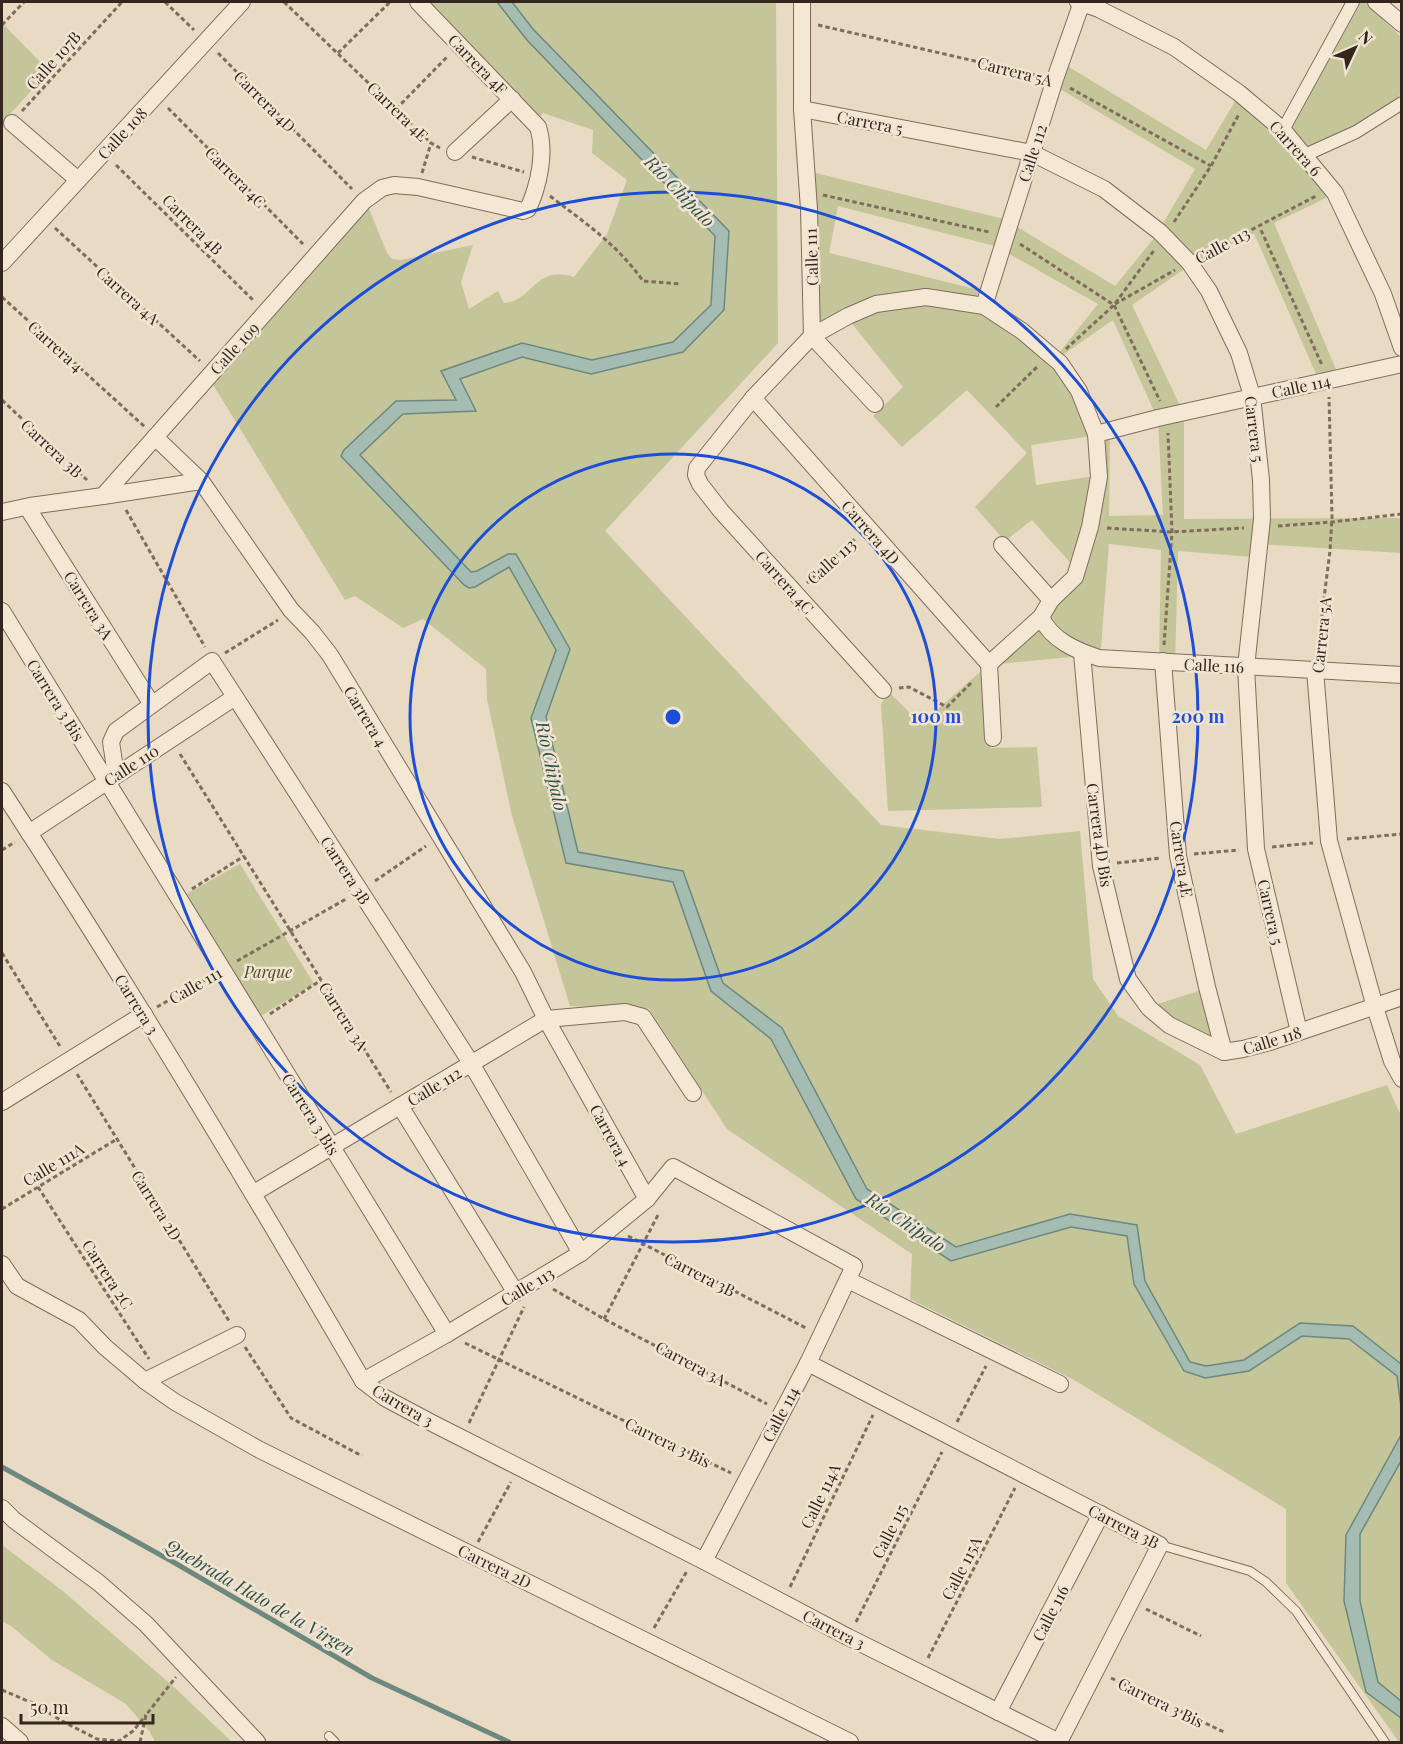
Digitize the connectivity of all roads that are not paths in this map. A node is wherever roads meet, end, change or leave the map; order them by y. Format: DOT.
graph roads {
  1 [pos="242,2"];
  2 [pos="417,2"];
  3 [pos="802,2"];
  4 [pos="1080,2"];
  5 [pos="1353,2"];
  6 [pos="1376,2"];
  7 [pos="1401,24"];
  8 [pos="512,99"];
  9 [pos="1401,103"];
  10 [pos="802,109"];
  11 [pos="12,123"];
  12 [pos="1283,130"];
  13 [pos="455,152"];
  14 [pos="1032,153"];
  15 [pos="1305,155"];
  16 [pos="78,180"];
  17 [pos="537,181"];
  18 [pos="2,263"];
  19 [pos="984,306"];
  20 [pos="812,336"];
  21 [pos="1401,348"];
  22 [pos="1401,364"];
  23 [pos="1252,396"];
  24 [pos="753,398"];
  25 [pos="876,404"];
  26 [pos="1096,434"];
  27 [pos="155,437"];
  28 [pos="201,481"];
  29 [pos="111,492"];
  30 [pos="27,507"];
  31 [pos="2,512"];
  32 [pos="1002,544"];
  33 [pos="1051,600"];
  34 [pos="2,611"];
  35 [pos="1041,618"];
  36 [pos="1082,653"];
  37 [pos="212,661"];
  38 [pos="1163,661"];
  39 [pos="1246,667"];
  40 [pos="985,669"];
  41 [pos="1315,670"];
  42 [pos="1401,675"];
  43 [pos="883,690"];
  44 [pos="235,697"];
  45 [pos="152,703"];
  46 [pos="993,738"];
  47 [pos="111,778"];
  48 [pos="2,791"];
  49 [pos="29,833"];
  50 [pos="1401,997"];
  51 [pos="1375,1007"];
  52 [pos="1149,1008"];
  53 [pos="144,1014"];
  54 [pos="546,1019"];
  55 [pos="1299,1032"];
  56 [pos="1224,1052"];
  57 [pos="471,1063"];
  58 [pos="1401,1079"];
  59 [pos="693,1093"];
  60 [pos="2,1102"];
  61 [pos="400,1106"];
  62 [pos="332,1147"];
  63 [pos="254,1193"];
  64 [pos="647,1199"];
  65 [pos="581,1253"];
  66 [pos="2,1264"];
  67 [pos="851,1273"];
  68 [pos="516,1293"];
  69 [pos="447,1334"];
  70 [pos="237,1335"];
  71 [pos="808,1363"];
  72 [pos="152,1378"];
  73 [pos="363,1381"];
  74 [pos="1059,1384"];
  75 [pos="2,1508"];
  76 [pos="1101,1514"];
  77 [pos="1160,1545"];
  78 [pos="699,1558"];
  79 [pos="998,1712"];
  80 [pos="2,1726"];
  81 [pos="1059,1742"];
  82 [pos="20,1743"];
  83 [pos="257,1743"];
  84 [pos="850,1743"];
  85 [pos="1385,1743"];
  1 -- 16 [label="street, Calle 108"];
  2 -- 8 [label="street, Carrera 4F"];
  3 -- 10 [label="street, Calle 111"];
  4 -- 12 [label="street, Carrera 6"];
  4 -- 14 [label="street, Calle 112"];
  5 -- 12 [label="street"];
  6 -- 7 [label="street"];
  8 -- 13 [label="street"];
  8 -- 17 [label="street, Carrera 4F"];
  9 -- 15 [label="street"];
  10 -- 14 [label="street, Carrera 5"];
  10 -- 20 [label="street, Calle 111"];
  11 -- 16 [label="street"];
  12 -- 15 [label="street, Carrera 6"];
  14 -- 19 [label="street, Calle 112"];
  14 -- 23 [label="street, Carrera 5"];
  15 -- 21 [label="street, Carrera 6"];
  16 -- 18 [label="street, Calle 108"];
  17 -- 27 [label="street, Calle 109"];
  19 -- 20 [label="street"];
  19 -- 26 [label="street"];
  20 -- 24 [label="street"];
  20 -- 25 [label="street"];
  22 -- 23 [label="street, Calle 114"];
  23 -- 26 [label="street, Calle 114"];
  23 -- 39 [label="street, Carrera 5"];
  24 -- 40 [label="street, Carrera 4D"];
  24 -- 43 [label="street, Carrera 4C"];
  26 -- 33 [label="street"];
  27 -- 28 [label="street, Carrera 4"];
  27 -- 29 [label="street, Calle 109"];
  28 -- 29 [label="street"];
  28 -- 54 [label="street, Carrera 4"];
  29 -- 30 [label="street"];
  30 -- 31 [label="street"];
  30 -- 45 [label="street, Carrera 3A"];
  32 -- 33 [label="street"];
  33 -- 35 [label="street"];
  34 -- 47 [label="street, Carrera 3 Bis"];
  35 -- 36 [label="street, Calle 116"];
  35 -- 40 [label="street"];
  36 -- 38 [label="street, Calle 116"];
  36 -- 52 [label="street, Carrera 4D Bis"];
  37 -- 44 [label="street, Carrera 3B"];
  37 -- 45 [label="street, Calle 110"];
  38 -- 39 [label="street, Calle 116"];
  38 -- 56 [label="street, Carrera 4E"];
  39 -- 41 [label="street, Calle 116"];
  39 -- 55 [label="street, Carrera 5"];
  40 -- 46 [label="street"];
  41 -- 42 [label="street, Calle 116"];
  41 -- 51 [label="street, Carrera 5A"];
  44 -- 47 [label="street, Calle 110"];
  44 -- 57 [label="street, Carrera 3B"];
  45 -- 47 [label="street, Calle 110"];
  47 -- 49 [label="street, Calle 110"];
  47 -- 62 [label="street, Carrera 3 Bis"];
  48 -- 49 [label="street, Carrera 3"];
  49 -- 53 [label="street, Carrera 3"];
  50 -- 51 [label="street, Calle 118"];
  51 -- 55 [label="street, Calle 118"];
  51 -- 58 [label="street, Carrera 5A"];
  52 -- 56 [label="street, Calle 118"];
  53 -- 60 [label="street"];
  53 -- 63 [label="street, Carrera 3"];
  54 -- 57 [label="street, Calle 112"];
  54 -- 59 [label="street, Calle 112"];
  54 -- 64 [label="street, Carrera 4"];
  55 -- 56 [label="street, Calle 118"];
  57 -- 61 [label="street, Calle 112"];
  57 -- 65 [label="street, Carrera 3B"];
  61 -- 62 [label="street, Calle 112"];
  61 -- 68 [label="street"];
  62 -- 63 [label="street, Calle 112"];
  62 -- 69 [label="street, Carrera 3 Bis"];
  63 -- 73 [label="street, Carrera 3"];
  64 -- 65 [label="street, Calle 113"];
  64 -- 67 [label="street, Calle 113"];
  65 -- 68 [label="street, Calle 113"];
  66 -- 72 [label="street, Carrera 2D"];
  67 -- 71 [label="street, Calle 114"];
  67 -- 74 [label="street"];
  68 -- 69 [label="street, Calle 113"];
  69 -- 73 [label="street, Calle 113"];
  70 -- 72 [label="street"];
  71 -- 76 [label="street, Carrera 3B"];
  71 -- 78 [label="street, Calle 114"];
  72 -- 84 [label="street, Carrera 2D"];
  73 -- 78 [label="street, Carrera 3"];
  75 -- 83 [label="street"];
  76 -- 77 [label="street, Carrera 3B"];
  76 -- 79 [label="street, Calle 116"];
  77 -- 81 [label="street"];
  77 -- 85 [label="lane, Carrera 3B"];
  78 -- 79 [label="street, Carrera 3"];
  79 -- 81 [label="street, Carrera 3"];
  80 -- 82 [label="street"];
}
